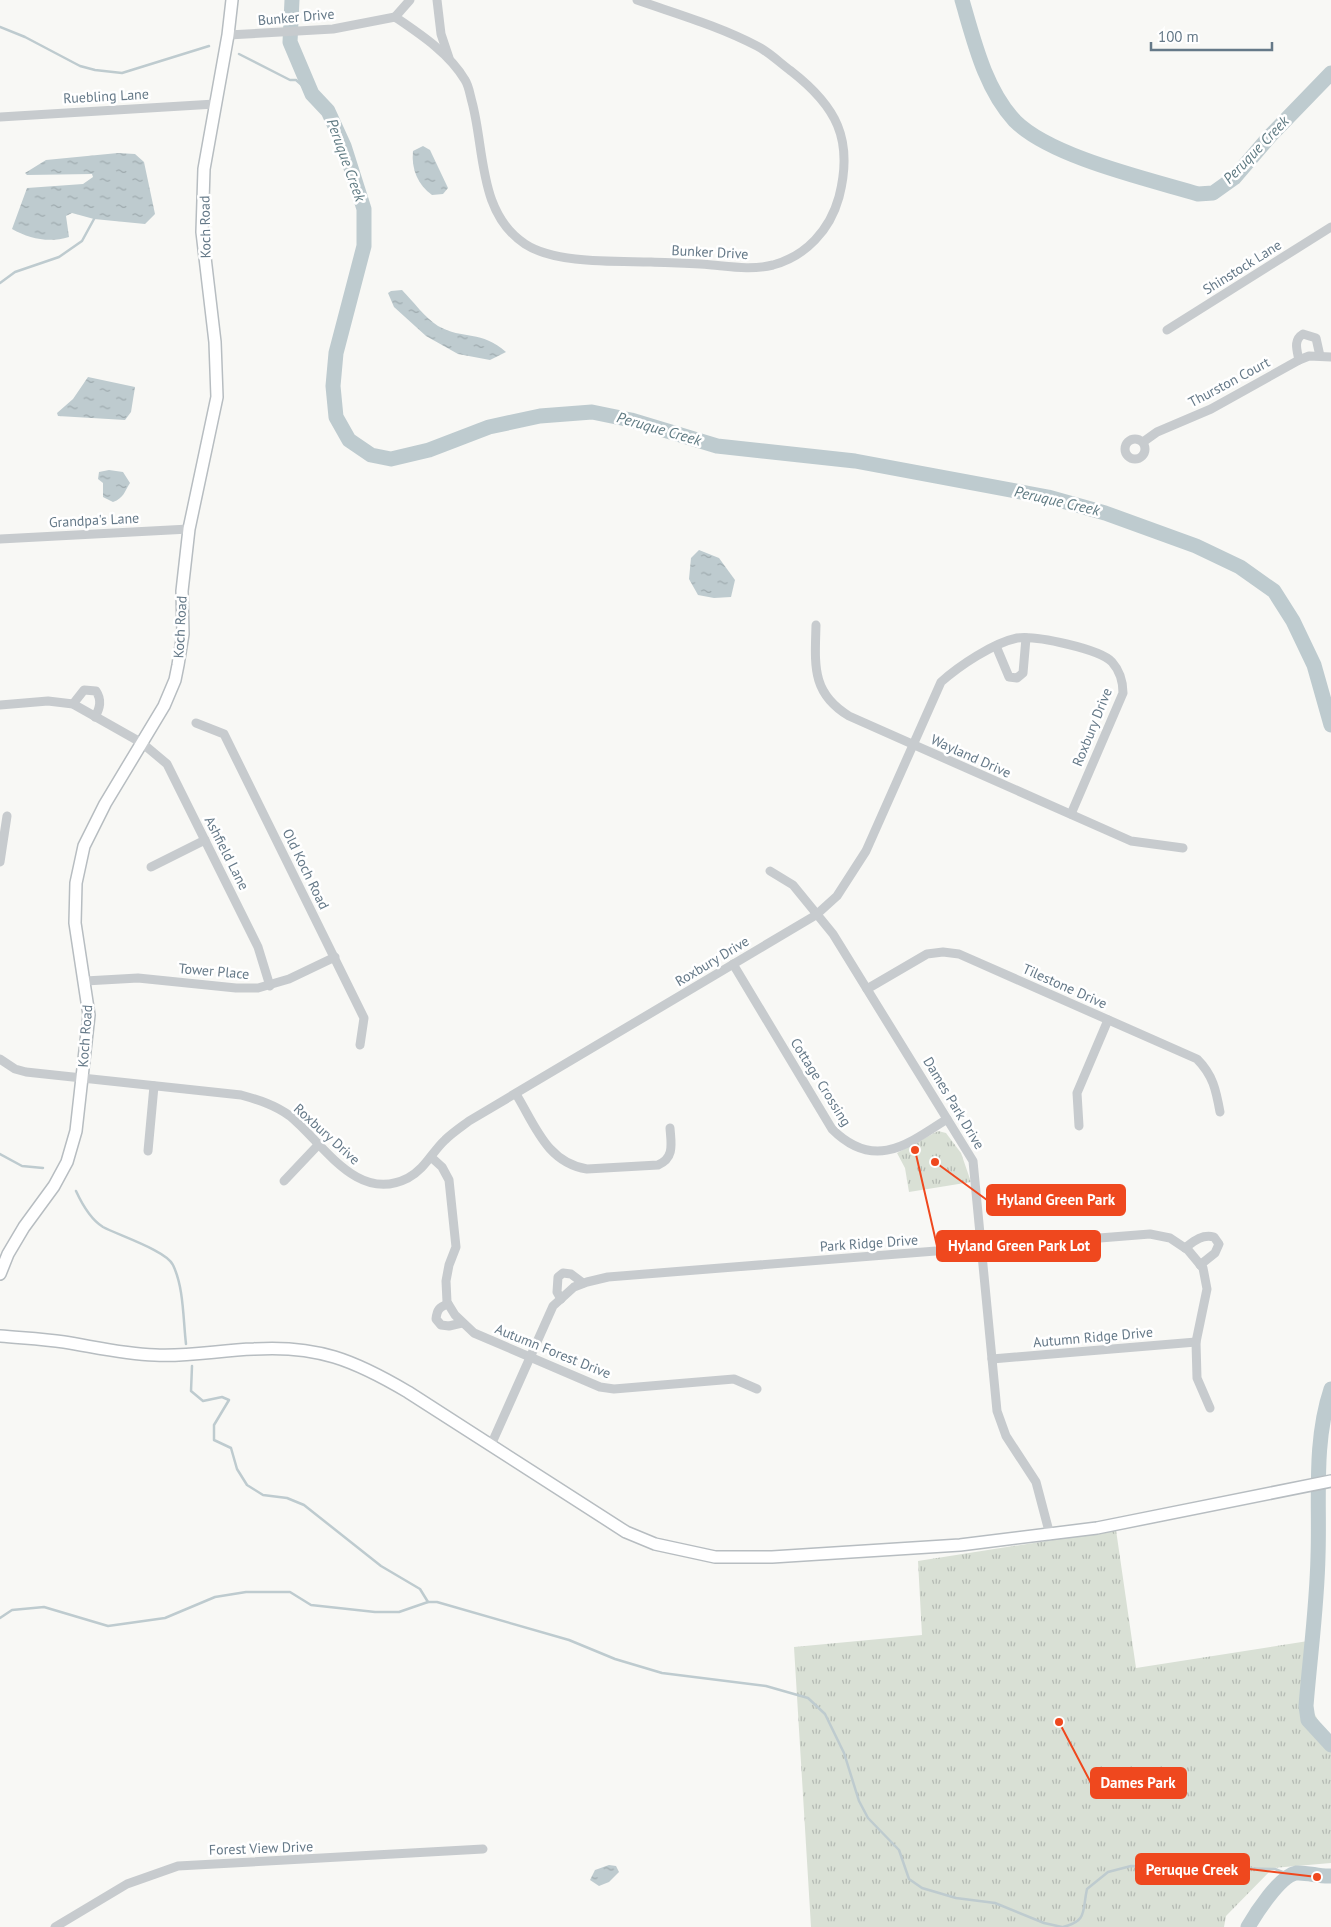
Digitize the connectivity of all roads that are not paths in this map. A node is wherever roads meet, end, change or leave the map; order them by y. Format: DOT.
graph roads {
  1 [pos="232,0"];
  2 [pos="410,0"];
  3 [pos="437,0"];
  4 [pos="637,0"];
  5 [pos="395,17"];
  6 [pos="228,35"];
  7 [pos="450,60"];
  8 [pos="215,104"];
  9 [pos="0,117"];
  10 [pos="1331,228"];
  11 [pos="1167,330"];
  12 [pos="1320,356"];
  13 [pos="1331,357"];
  14 [pos="1299,360"];
  15 [pos="1143,442"];
  16 [pos="189,529"];
  17 [pos="0,540"];
  18 [pos="816,624"];
  19 [pos="1026,638"];
  20 [pos="996,646"];
  21 [pos="74,704"];
  22 [pos="0,705"];
  23 [pos="95,717"];
  24 [pos="196,723"];
  25 [pos="142,743"];
  26 [pos="913,745"];
  27 [pos="1071,814"];
  28 [pos="7,816"];
  29 [pos="205,840"];
  30 [pos="1183,848"];
  31 [pos="0,862"];
  32 [pos="151,867"];
  33 [pos="770,871"];
  34 [pos="816,915"];
  35 [pos="335,957"];
  36 [pos="734,964"];
  37 [pos="85,981"];
  38 [pos="270,986"];
  39 [pos="867,989"];
  40 [pos="1108,1020"];
  41 [pos="360,1045"];
  42 [pos="0,1059"];
  43 [pos="82,1078"];
  44 [pos="154,1086"];
  45 [pos="516,1094"];
  46 [pos="1220,1112"];
  47 [pos="947,1119"];
  48 [pos="1079,1126"];
  49 [pos="670,1128"];
  50 [pos="319,1144"];
  51 [pos="148,1150"];
  52 [pos="431,1157"];
  53 [pos="284,1181"];
  54 [pos="982,1248"];
  55 [pos="1185,1248"];
  56 [pos="1200,1265"];
  57 [pos="0,1274"];
  58 [pos="583,1283"];
  59 [pos="560,1299"];
  60 [pos="448,1304"];
  61 [pos="462,1323"];
  62 [pos="0,1336"];
  63 [pos="1196,1342"];
  64 [pos="530,1358"];
  65 [pos="992,1359"];
  66 [pos="757,1389"];
  67 [pos="1210,1408"];
  68 [pos="491,1444"];
  69 [pos="1331,1481"];
  70 [pos="1050,1535"];
  71 [pos="482,1849"];
  72 [pos="54,1927"];
  1 -- 6 [label="main road, Koch Road"];
  2 -- 5 [label="street"];
  3 -- 7 [label="street, Bunker Drive"];
  4 -- 7 [label="street, Bunker Drive"];
  5 -- 6 [label="street, Bunker Drive"];
  5 -- 7 [label="street, Bunker Drive"];
  6 -- 8 [label="main road, Koch Road"];
  8 -- 9 [label="street, Ruebling Lane"];
  8 -- 16 [label="main road, Koch Road"];
  10 -- 11 [label="street, Shinstock Lane"];
  12 -- 13 [label="street, Thurston Court"];
  12 -- 14 [label="street, Thurston Court"];
  12 -- 14 [label="street"];
  14 -- 15 [label="street, Thurston Court"];
  16 -- 17 [label="street, Grandpa's Lane"];
  16 -- 25 [label="main road, Koch Road"];
  18 -- 26 [label="street, Wayland Drive"];
  19 -- 20 [label="street, Roxbury Drive"];
  19 -- 20 [label="street"];
  19 -- 27 [label="street, Roxbury Drive"];
  20 -- 26 [label="street, Roxbury Drive"];
  21 -- 22 [label="street"];
  21 -- 23 [label="street, Ashfield Lane"];
  21 -- 23 [label="street"];
  23 -- 25 [label="street, Ashfield Lane"];
  24 -- 35 [label="street, Old Koch Road"];
  25 -- 29 [label="street, Ashfield Lane"];
  25 -- 37 [label="main road, Koch Road"];
  26 -- 27 [label="street, Wayland Drive"];
  26 -- 34 [label="street, Roxbury Drive"];
  27 -- 30 [label="street, Wayland Drive"];
  28 -- 31 [label="street"];
  29 -- 32 [label="street"];
  29 -- 38 [label="street, Ashfield Lane"];
  33 -- 34 [label="street, Dames Park Drive"];
  34 -- 36 [label="street, Roxbury Drive"];
  34 -- 39 [label="street, Dames Park Drive"];
  35 -- 38 [label="street, Tower Place"];
  35 -- 41 [label="street, Old Koch Road"];
  36 -- 45 [label="street, Roxbury Drive"];
  36 -- 47 [label="street, Cottage Crossing"];
  37 -- 38 [label="street, Tower Place"];
  37 -- 43 [label="main road, Koch Road"];
  39 -- 40 [label="street, Tilestone Drive"];
  39 -- 47 [label="street, Dames Park Drive"];
  40 -- 46 [label="street, Tilestone Drive"];
  40 -- 48 [label="street"];
  42 -- 43 [label="street, Roxbury Drive"];
  43 -- 44 [label="street, Roxbury Drive"];
  43 -- 57 [label="main road, Koch Road"];
  44 -- 50 [label="street, Roxbury Drive"];
  44 -- 51 [label="street"];
  45 -- 49 [label="street"];
  45 -- 52 [label="street, Roxbury Drive"];
  47 -- 54 [label="street, Dames Park Drive"];
  50 -- 52 [label="street, Roxbury Drive"];
  50 -- 53 [label="street"];
  52 -- 60 [label="street"];
  54 -- 55 [label="street, Park Ridge Drive"];
  54 -- 58 [label="street, Park Ridge Drive"];
  54 -- 65 [label="street, Dames Park Drive"];
  55 -- 56 [label="street, Park Ridge Drive"];
  55 -- 56 [label="street"];
  56 -- 63 [label="street, Park Ridge Drive"];
  58 -- 59 [label="street, Park Ridge Drive"];
  58 -- 59 [label="street"];
  59 -- 64 [label="street, Park Ridge Drive"];
  60 -- 61 [label="street, Autumn Forest Drive"];
  60 -- 61 [label="street"];
  61 -- 64 [label="street, Autumn Forest Drive"];
  62 -- 68 [label="main road"];
  63 -- 65 [label="street, Autumn Ridge Drive"];
  63 -- 67 [label="street, Park Ridge Drive"];
  64 -- 66 [label="street, Autumn Forest Drive"];
  64 -- 68 [label="street, Park Ridge Drive"];
  65 -- 70 [label="street, Dames Park Drive"];
  68 -- 70 [label="main road"];
  69 -- 70 [label="main road"];
  71 -- 72 [label="street, Forest View Drive"];
}
